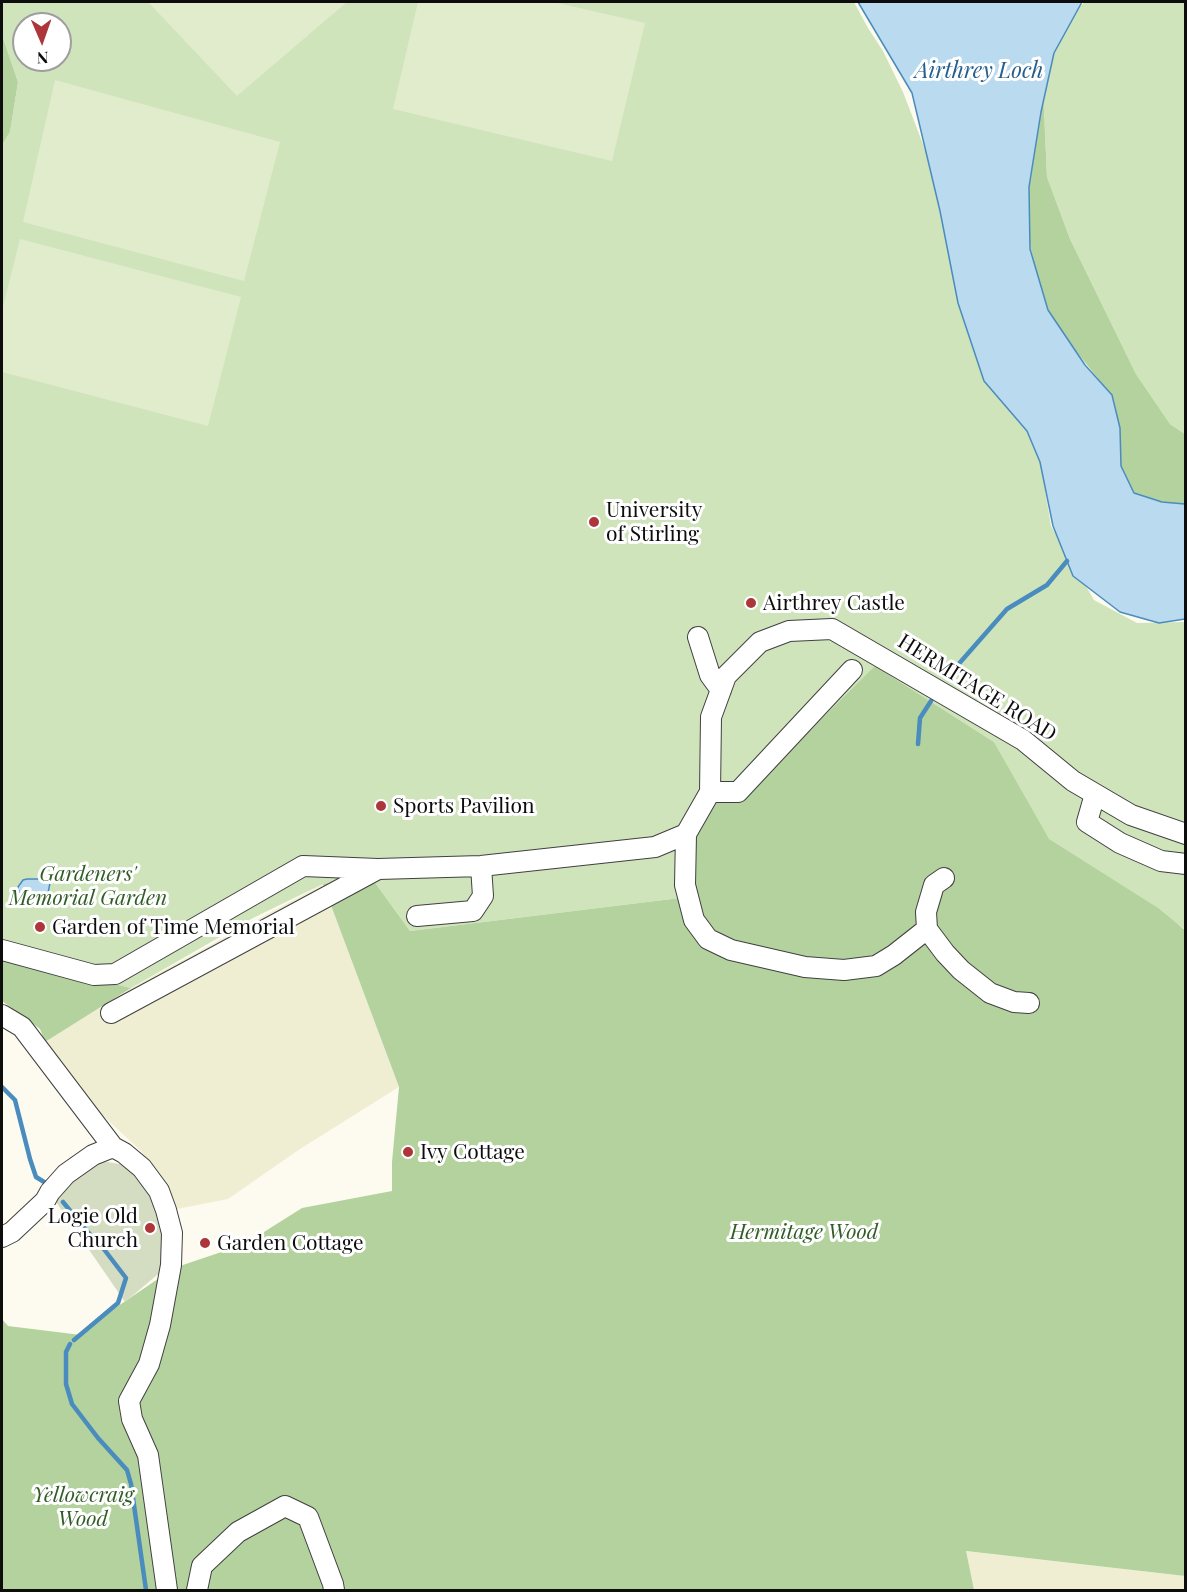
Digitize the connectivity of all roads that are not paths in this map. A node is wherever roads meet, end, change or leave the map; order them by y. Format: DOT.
graph roads {
  1 [pos="698,637"];
  2 [pos="852,670"];
  3 [pos="721,690"];
  4 [pos="710,792"];
  5 [pos="1095,794"];
  6 [pos="686,834"];
  7 [pos="1185,834"];
  8 [pos="1185,864"];
  9 [pos="481,866"];
  10 [pos="378,869"];
  11 [pos="944,878"];
  12 [pos="417,916"];
  13 [pos="927,929"];
  14 [pos="2,950"];
  15 [pos="1029,1003"];
  16 [pos="111,1013"];
  17 [pos="2,1015"];
  18 [pos="113,1148"];
  19 [pos="2,1237"];
  20 [pos="167,1590"];
  21 [pos="197,1590"];
  22 [pos="334,1590"];
  1 -- 3 [label="street"];
  2 -- 4 [label="street"];
  3 -- 4 [label="street, HERMITAGE ROAD"];
  3 -- 5 [label="street, HERMITAGE ROAD"];
  4 -- 6 [label="street, HERMITAGE ROAD"];
  5 -- 7 [label="street, HERMITAGE ROAD"];
  5 -- 8 [label="street"];
  6 -- 9 [label="street"];
  6 -- 13 [label="street"];
  9 -- 10 [label="street"];
  9 -- 12 [label="street"];
  10 -- 14 [label="street"];
  10 -- 16 [label="street"];
  11 -- 13 [label="street"];
  13 -- 15 [label="street"];
  17 -- 18 [label="street"];
  18 -- 19 [label="street"];
  18 -- 20 [label="street"];
  21 -- 22 [label="street"];
}
